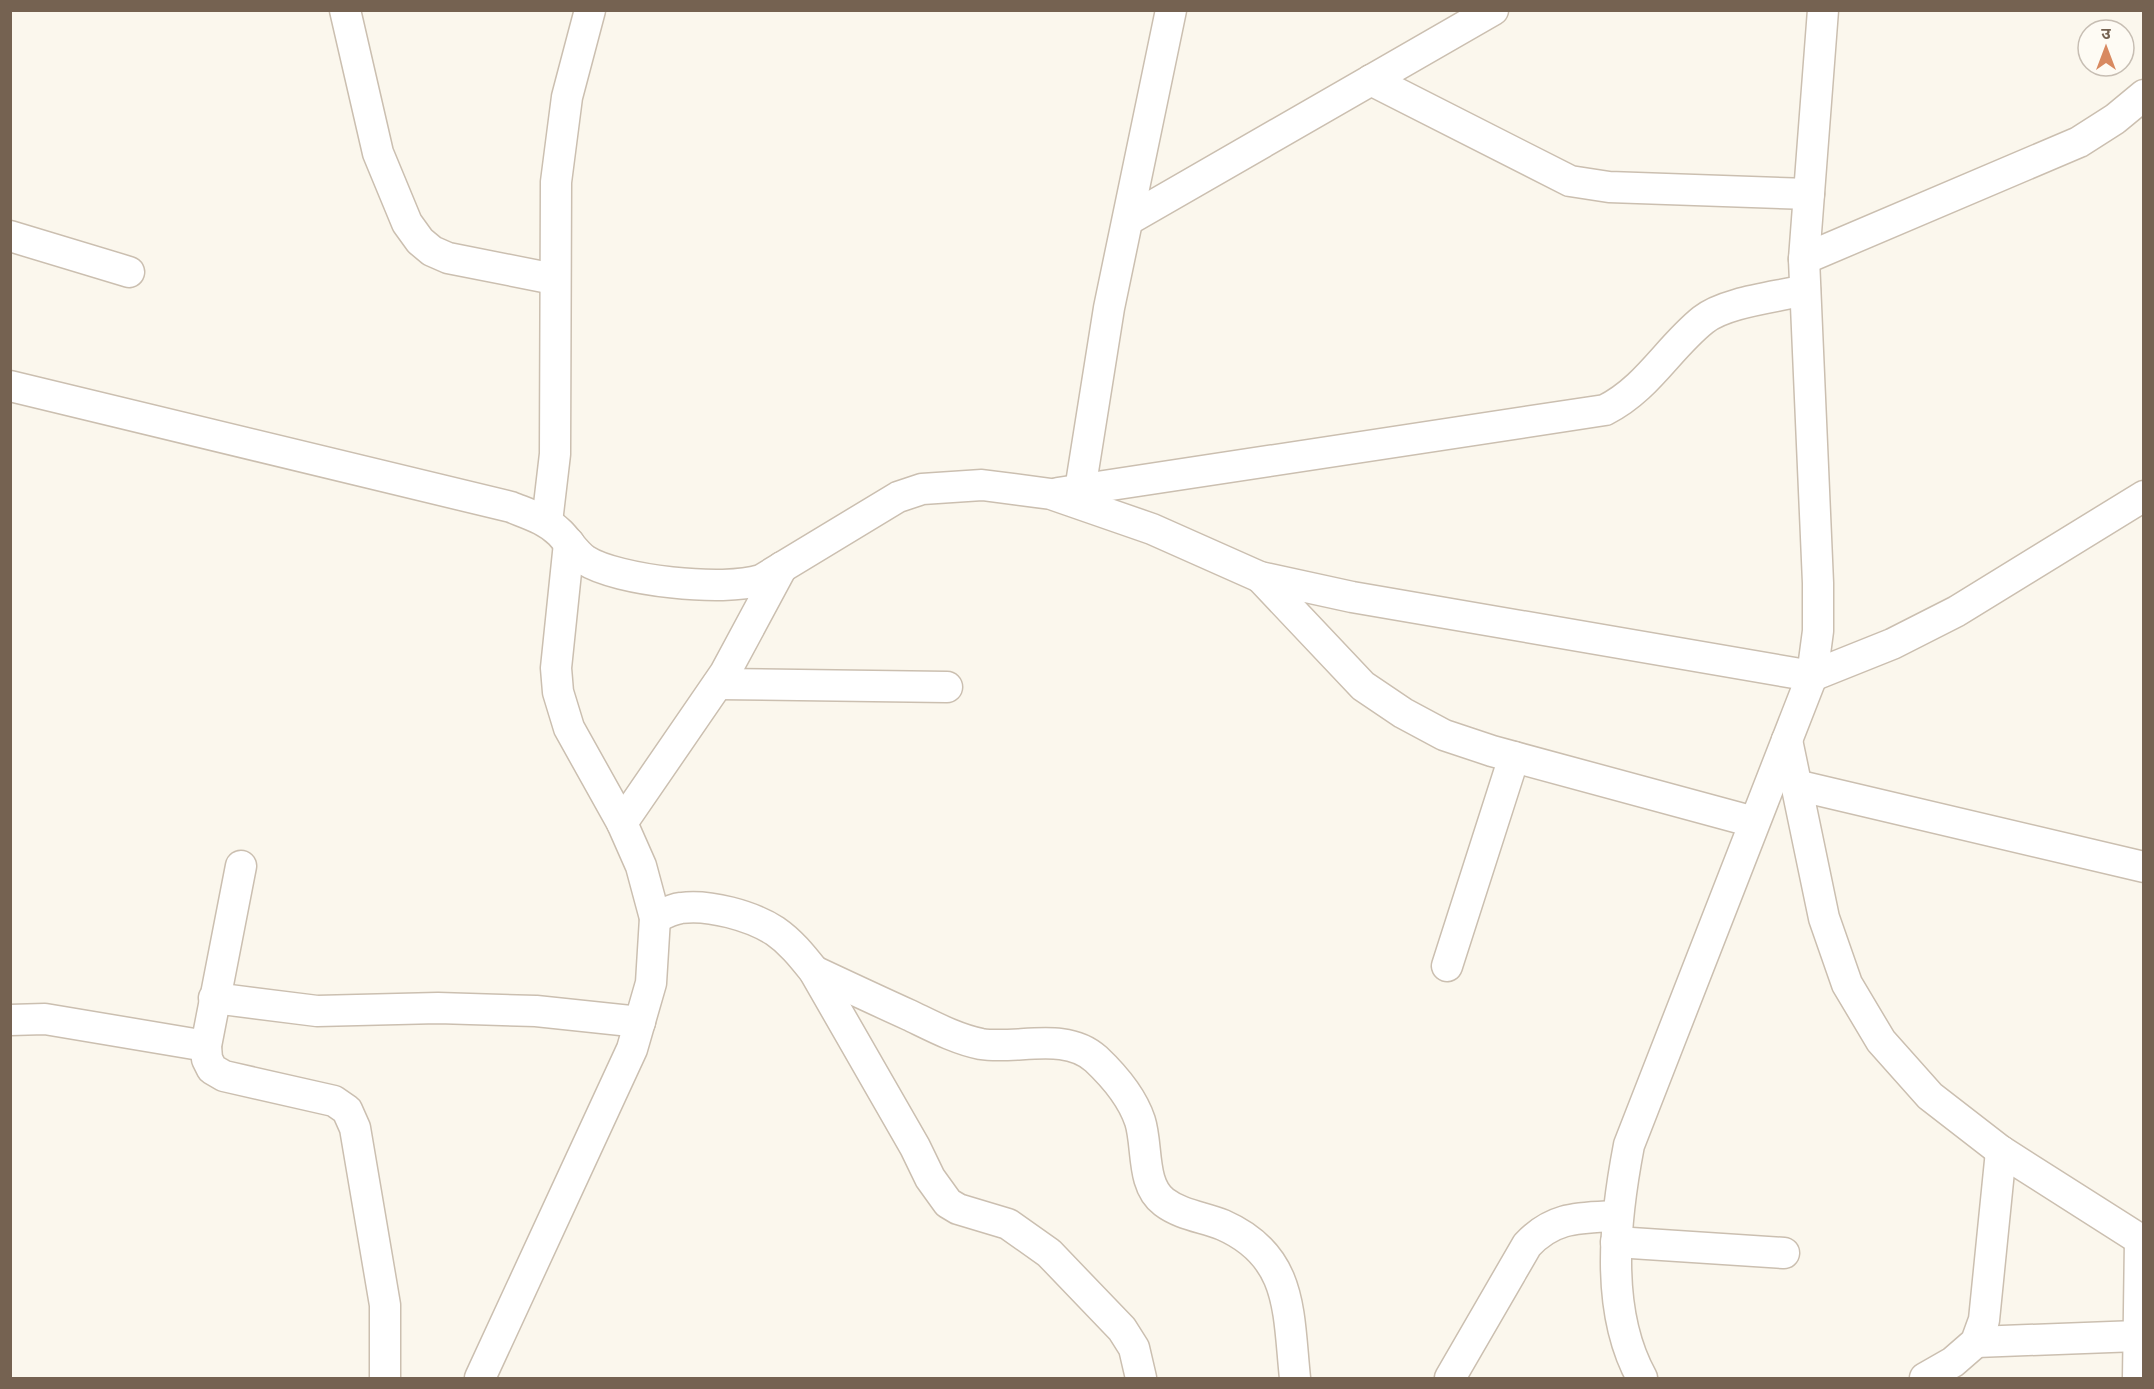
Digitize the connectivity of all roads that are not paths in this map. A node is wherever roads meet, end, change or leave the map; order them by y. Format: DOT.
graph roads {
  1 [pos="345,10"];
  2 [pos="590,10"];
  3 [pos="1172,10"];
  4 [pos="1493,10"];
  5 [pos="1823,10"];
  6 [pos="1371,80"];
  7 [pos="2144,95"];
  8 [pos="1809,194"];
  9 [pos="1128,220"];
  10 [pos="10,236"];
  11 [pos="1804,259"];
  12 [pos="129,272"];
  13 [pos="554,279"];
  14 [pos="1805,291"];
  15 [pos="10,386"];
  16 [pos="1080,490"];
  17 [pos="1052,494"];
  18 [pos="2144,496"];
  19 [pos="547,522"];
  20 [pos="568,543"];
  21 [pos="782,567"];
  22 [pos="1260,577"];
  23 [pos="1812,676"];
  24 [pos="718,684"];
  25 [pos="946,687"];
  26 [pos="1787,740"];
  27 [pos="1514,757"];
  28 [pos="1796,785"];
  29 [pos="1754,822"];
  30 [pos="622,823"];
  31 [pos="241,866"];
  32 [pos="2144,867"];
  33 [pos="655,918"];
  34 [pos="1447,966"];
  35 [pos="814,971"];
  36 [pos="214,998"];
  37 [pos="10,1020"];
  38 [pos="640,1022"];
  39 [pos="206,1046"];
  40 [pos="2001,1151"];
  41 [pos="1617,1229"];
  42 [pos="2142,1241"];
  43 [pos="1784,1253"];
  44 [pos="2137,1336"];
  45 [pos="1976,1342"];
  46 [pos="385,1378"];
  47 [pos="480,1378"];
  48 [pos="1141,1378"];
  49 [pos="1294,1378"];
  50 [pos="1450,1378"];
  51 [pos="1642,1378"];
  52 [pos="1925,1378"];
  53 [pos="2138,1378"];
  1 -- 13 [label="street"];
  2 -- 13 [label="street"];
  3 -- 9 [label="street"];
  4 -- 6 [label="street"];
  5 -- 8 [label="street"];
  6 -- 8 [label="street"];
  6 -- 9 [label="street"];
  7 -- 11 [label="street"];
  8 -- 11 [label="street"];
  9 -- 16 [label="street"];
  10 -- 12 [label="street"];
  11 -- 14 [label="street"];
  13 -- 19 [label="street"];
  14 -- 16 [label="street"];
  14 -- 23 [label="street"];
  15 -- 19 [label="street"];
  16 -- 17 [label="street"];
  17 -- 21 [label="street"];
  17 -- 22 [label="street"];
  18 -- 23 [label="street"];
  19 -- 20 [label="street"];
  20 -- 21 [label="street"];
  20 -- 30 [label="street"];
  21 -- 24 [label="street"];
  22 -- 23 [label="street"];
  22 -- 27 [label="street"];
  23 -- 26 [label="street"];
  24 -- 25 [label="street"];
  24 -- 30 [label="street"];
  26 -- 28 [label="street"];
  26 -- 29 [label="street"];
  27 -- 29 [label="street"];
  27 -- 34 [label="street"];
  28 -- 32 [label="street"];
  28 -- 40 [label="street"];
  29 -- 41 [label="street"];
  30 -- 33 [label="street"];
  31 -- 36 [label="street"];
  33 -- 35 [label="street"];
  33 -- 38 [label="street"];
  35 -- 48 [label="street"];
  35 -- 49 [label="street"];
  36 -- 38 [label="street"];
  36 -- 39 [label="street"];
  37 -- 39 [label="street"];
  38 -- 47 [label="street"];
  39 -- 46 [label="street"];
  40 -- 42 [label="street"];
  40 -- 45 [label="street"];
  41 -- 43 [label="street"];
  41 -- 50 [label="street"];
  41 -- 51 [label="street"];
  42 -- 44 [label="street"];
  44 -- 45 [label="street"];
  44 -- 53 [label="street"];
  45 -- 52 [label="street"];
}
